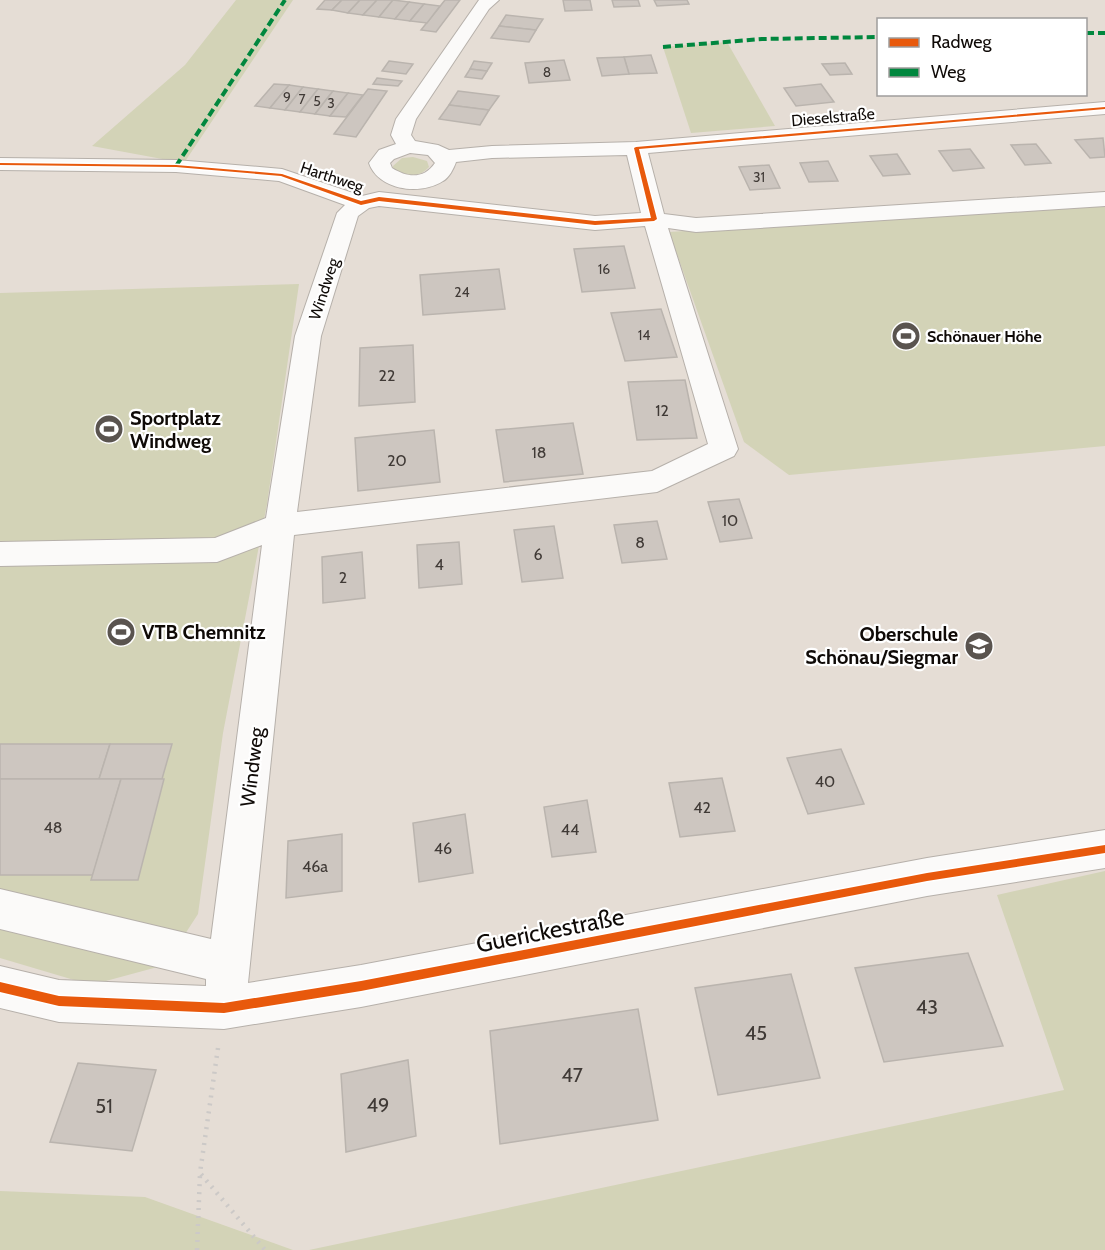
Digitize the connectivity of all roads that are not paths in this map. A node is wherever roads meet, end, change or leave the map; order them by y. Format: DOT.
graph roads {
  1 [pos="490,0"];
  2 [pos="1105,108"];
  3 [pos="408,147"];
  4 [pos="636,148"];
  5 [pos="444,158"];
  6 [pos="0,164"];
  7 [pos="1105,199"];
  8 [pos="361,203"];
  9 [pos="654,219"];
  10 [pos="280,525"];
  11 [pos="0,554"];
  12 [pos="1105,849"];
  13 [pos="0,909"];
  14 [pos="229,965"];
  15 [pos="0,987"];
  16 [pos="224,1008"];
  1 -- 3 [label="street"];
  2 -- 4 [label="street, Dieselstraße"];
  3 -- 5 [label="street, Dieselstraße"];
  3 -- 5 [label="street"];
  4 -- 5 [label="street, Dieselstraße"];
  4 -- 9 [label="street"];
  6 -- 8 [label="street, Harthweg"];
  7 -- 9 [label="street, Harthweg"];
  8 -- 9 [label="street, Harthweg"];
  8 -- 10 [label="street, Windweg"];
  9 -- 10 [label="street"];
  10 -- 11 [label="street"];
  10 -- 14 [label="street, Windweg"];
  12 -- 16 [label="street, Guerickestraße"];
  13 -- 14 [label="street"];
  14 -- 16 [label="street, Windweg"];
  15 -- 16 [label="street, Guerickestraße"];
}
